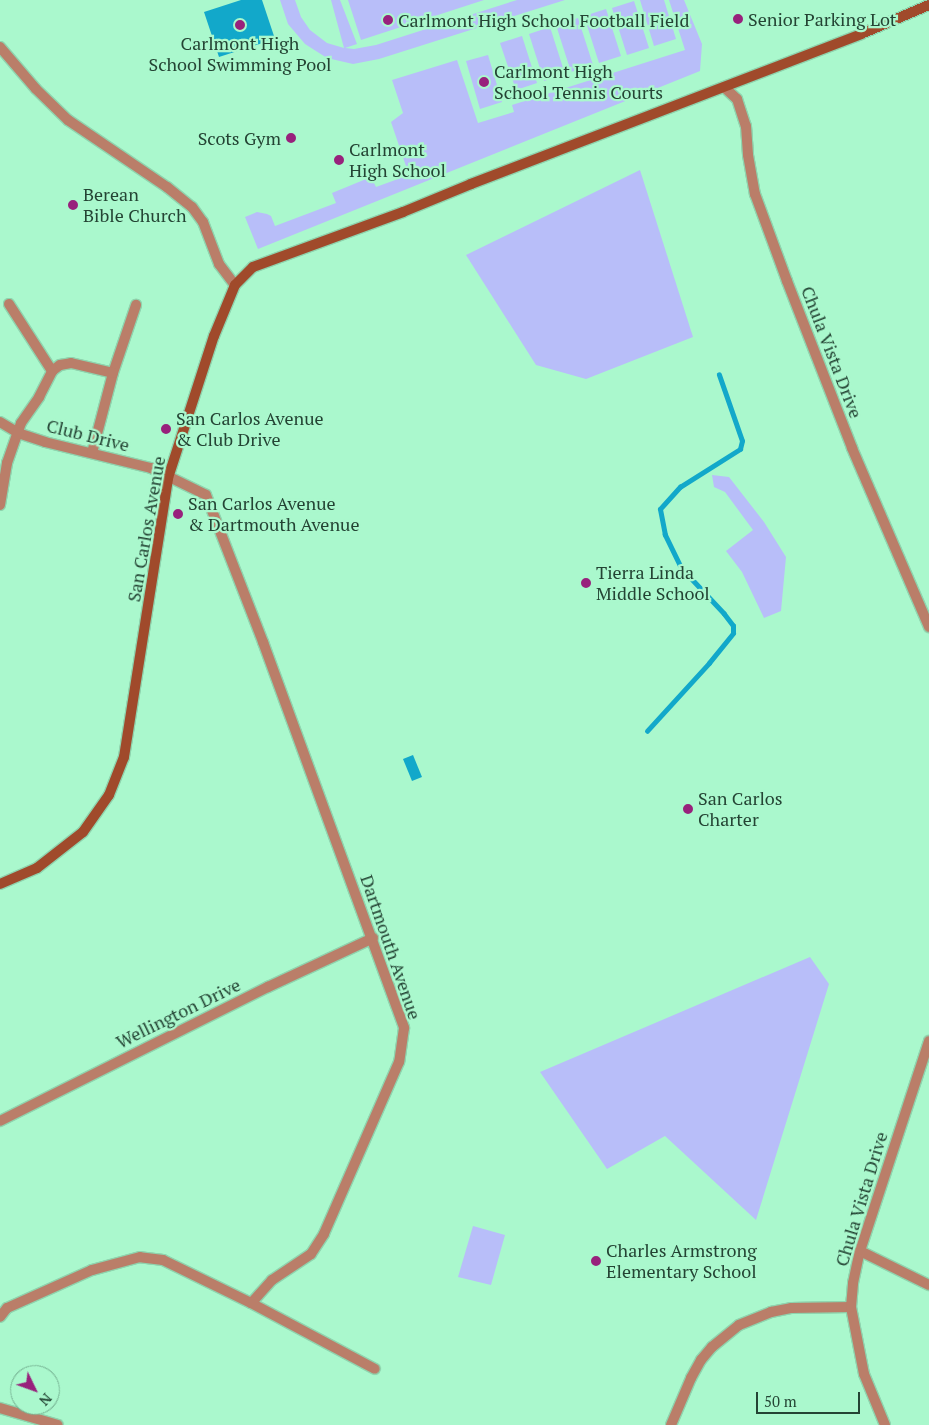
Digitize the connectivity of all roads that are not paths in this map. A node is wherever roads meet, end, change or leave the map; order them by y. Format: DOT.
graph roads {
  1 [pos="929,5"];
  2 [pos="0,47"];
  3 [pos="724,87"];
  4 [pos="235,285"];
  5 [pos="9,304"];
  6 [pos="136,305"];
  7 [pos="52,371"];
  8 [pos="113,373"];
  9 [pos="0,422"];
  10 [pos="18,433"];
  11 [pos="92,453"];
  12 [pos="168,478"];
  13 [pos="0,505"];
  14 [pos="929,626"];
  15 [pos="0,884"];
  16 [pos="373,938"];
  17 [pos="929,1041"];
  18 [pos="29,1106"];
  19 [pos="0,1114"];
  20 [pos="0,1121"];
  21 [pos="860,1251"];
  22 [pos="929,1285"];
  23 [pos="251,1303"];
  24 [pos="851,1307"];
  25 [pos="0,1317"];
  26 [pos="375,1369"];
  27 [pos="0,1408"];
  28 [pos="58,1425"];
  29 [pos="671,1425"];
  30 [pos="885,1425"];
  1 -- 3 [label="main road, San Carlos Avenue"];
  2 -- 4 [label="street"];
  3 -- 4 [label="main road, San Carlos Avenue"];
  3 -- 14 [label="street, Chula Vista Drive"];
  4 -- 12 [label="main road, San Carlos Avenue"];
  5 -- 7 [label="street"];
  6 -- 8 [label="street"];
  7 -- 8 [label="street"];
  7 -- 10 [label="street"];
  8 -- 11 [label="street"];
  9 -- 10 [label="street, Club Drive"];
  10 -- 11 [label="street, Club Drive"];
  10 -- 13 [label="street"];
  11 -- 12 [label="street, Club Drive"];
  12 -- 15 [label="main road, San Carlos Avenue"];
  12 -- 16 [label="street, Dartmouth Avenue"];
  16 -- 18 [label="street, Wellington Drive"];
  16 -- 23 [label="street, Dartmouth Avenue"];
  17 -- 21 [label="street, Chula Vista Drive"];
  18 -- 19 [label="street"];
  18 -- 20 [label="street, Wellington Drive"];
  21 -- 22 [label="street"];
  21 -- 24 [label="street, Chula Vista Drive"];
  23 -- 25 [label="street"];
  23 -- 26 [label="street"];
  24 -- 29 [label="street"];
  24 -- 30 [label="street, Chula Vista Drive"];
  27 -- 28 [label="street"];
}
